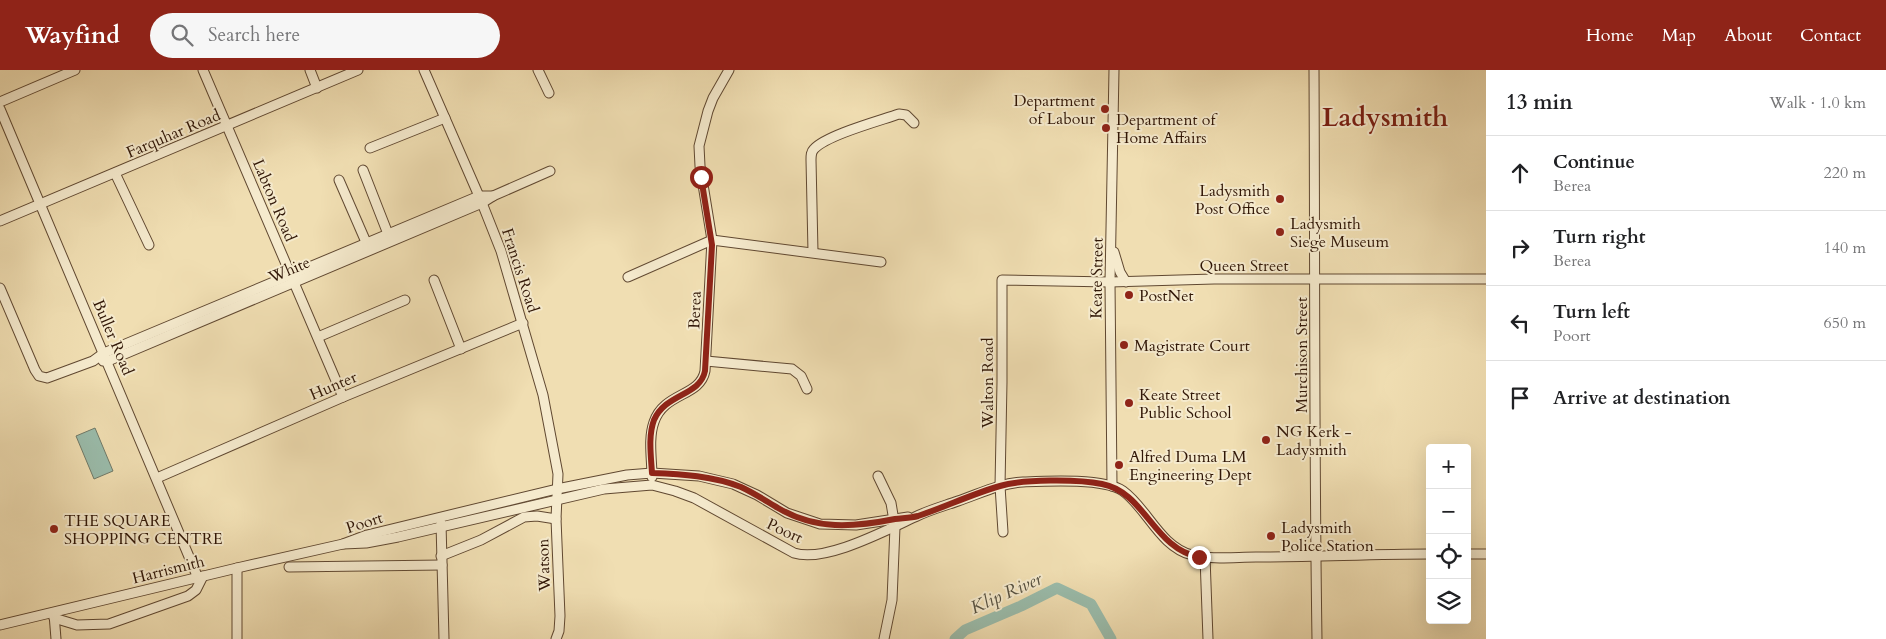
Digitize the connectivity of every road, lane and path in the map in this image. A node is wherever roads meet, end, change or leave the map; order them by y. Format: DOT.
graph roads {
  1 [pos="75,70"];
  2 [pos="203,70"];
  3 [pos="310,70"];
  4 [pos="358,70"];
  5 [pos="424,70"];
  6 [pos="538,70"];
  7 [pos="729,70"];
  8 [pos="1114,70"];
  9 [pos="1314,70"];
  10 [pos="317,88"];
  11 [pos="549,93"];
  12 [pos="0,102"];
  13 [pos="0,109"];
  14 [pos="444,118"];
  15 [pos="914,123"];
  16 [pos="228,126"];
  17 [pos="370,148"];
  18 [pos="363,170"];
  19 [pos="550,171"];
  20 [pos="115,173"];
  21 [pos="339,180"];
  22 [pos="480,200"];
  23 [pos="42,204"];
  24 [pos="0,221"];
  25 [pos="390,238"];
  26 [pos="712,240"];
  27 [pos="1111,240"];
  28 [pos="149,245"];
  29 [pos="368,247"];
  30 [pos="813,252"];
  31 [pos="881,262"];
  32 [pos="628,277"];
  33 [pos="293,279"];
  34 [pos="1486,279"];
  35 [pos="434,280"];
  36 [pos="1002,280"];
  37 [pos="1315,280"];
  38 [pos="1110,282"];
  39 [pos="1126,282"];
  40 [pos="0,288"];
  41 [pos="405,300"];
  42 [pos="523,323"];
  43 [pos="318,337"];
  44 [pos="461,348"];
  45 [pos="106,357"];
  46 [pos="706,361"];
  47 [pos="807,389"];
  48 [pos="344,397"];
  49 [pos="652,473"];
  50 [pos="878,476"];
  51 [pos="157,478"];
  52 [pos="652,485"];
  53 [pos="1000,486"];
  54 [pos="1112,486"];
  55 [pos="558,488"];
  56 [pos="557,499"];
  57 [pos="440,517"];
  58 [pos="556,519"];
  59 [pos="895,523"];
  60 [pos="441,527"];
  61 [pos="1003,532"];
  62 [pos="343,544"];
  63 [pos="1426,554"];
  64 [pos="1471,554"];
  65 [pos="1486,554"];
  66 [pos="441,556"];
  67 [pos="1316,556"];
  68 [pos="1205,557"];
  69 [pos="442,565"];
  70 [pos="288,567"];
  71 [pos="236,568"];
  72 [pos="200,577"];
  73 [pos="54,615"];
  74 [pos="0,625"];
  75 [pos="56,639"];
  76 [pos="237,639"];
  77 [pos="444,639"];
  78 [pos="556,639"];
  79 [pos="884,639"];
  80 [pos="1208,639"];
  81 [pos="1317,639"];
  1 -- 12 [label="street"];
  2 -- 16 [label="street, Labton Road"];
  3 -- 10 [label="street"];
  4 -- 10 [label="street, Farquhar Road"];
  5 -- 14 [label="street, Francis Road"];
  6 -- 11 [label="street"];
  7 -- 26 [label="street, Berea"];
  8 -- 27 [label="street, Keate Street"];
  9 -- 37 [label="street, Murchison Street"];
  10 -- 16 [label="street, Farquhar Road"];
  13 -- 23 [label="street, Buller Road"];
  14 -- 17 [label="street"];
  14 -- 22 [label="street, Francis Road"];
  15 -- 30 [label="street"];
  16 -- 20 [label="street, Farquhar Road"];
  16 -- 33 [label="street, Labton Road"];
  18 -- 25 [label="street"];
  19 -- 22 [label="street"];
  20 -- 23 [label="street, Farquhar Road"];
  20 -- 28 [label="street"];
  21 -- 29 [label="street"];
  22 -- 25 [label="street, White"];
  22 -- 42 [label="street, Francis Road"];
  23 -- 24 [label="street, Farquhar Road"];
  23 -- 45 [label="street, Buller Road"];
  25 -- 29 [label="street, White"];
  26 -- 30 [label="street"];
  26 -- 32 [label="street"];
  26 -- 46 [label="street, Berea"];
  27 -- 38 [label="street, Keate Street"];
  27 -- 39 [label="street"];
  29 -- 33 [label="street, White"];
  30 -- 31 [label="street"];
  33 -- 43 [label="street, Labton Road"];
  33 -- 45 [label="street, White"];
  34 -- 37 [label="street, Queen Street"];
  35 -- 44 [label="street"];
  36 -- 38 [label="street, Queen Street"];
  36 -- 53 [label="street, Walton Road"];
  37 -- 39 [label="street, Queen Street"];
  37 -- 67 [label="street, Murchison Street"];
  38 -- 39 [label="street, Queen Street"];
  38 -- 54 [label="street, Keate Street"];
  40 -- 45 [label="street"];
  41 -- 43 [label="street"];
  42 -- 44 [label="street, Hunter"];
  42 -- 55 [label="street, Francis Road"];
  43 -- 48 [label="street, Labton Road"];
  44 -- 48 [label="street, Hunter"];
  45 -- 51 [label="street, Buller Road"];
  46 -- 47 [label="street"];
  46 -- 49 [label="street, Berea"];
  48 -- 51 [label="street, Hunter"];
  49 -- 52 [label="street, Berea"];
  49 -- 55 [label="street, Poort"];
  49 -- 59 [label="street, Poort"];
  50 -- 59 [label="street"];
  51 -- 72 [label="street, Buller Road"];
  52 -- 56 [label="street, Poort"];
  52 -- 59 [label="street, Poort"];
  53 -- 54 [label="street, Poort"];
  53 -- 59 [label="street, Poort"];
  53 -- 61 [label="street, Walton Road"];
  54 -- 68 [label="street, Poort"];
  55 -- 56 [label="street, Watson"];
  55 -- 57 [label="street, Poort"];
  56 -- 58 [label="street, Watson"];
  56 -- 60 [label="street, Poort"];
  57 -- 60 [label="street"];
  57 -- 62 [label="street, Poort"];
  58 -- 66 [label="street"];
  58 -- 78 [label="street, Watson"];
  59 -- 79 [label="street"];
  60 -- 62 [label="street, Poort"];
  60 -- 66 [label="street"];
  62 -- 71 [label="street, Harrismith"];
  63 -- 67 [label="street, Poort"];
  64 -- 65 [label="street"];
  66 -- 69 [label="street"];
  67 -- 68 [label="street, Poort"];
  67 -- 81 [label="street, Murchison Street"];
  68 -- 80 [label="street"];
  69 -- 70 [label="street"];
  69 -- 77 [label="street"];
  71 -- 72 [label="street, Harrismith"];
  71 -- 76 [label="street"];
  72 -- 73 [label="street, Harrismith"];
  72 -- 73 [label="street"];
  73 -- 74 [label="street, Harrismith"];
  73 -- 75 [label="street"];
}
